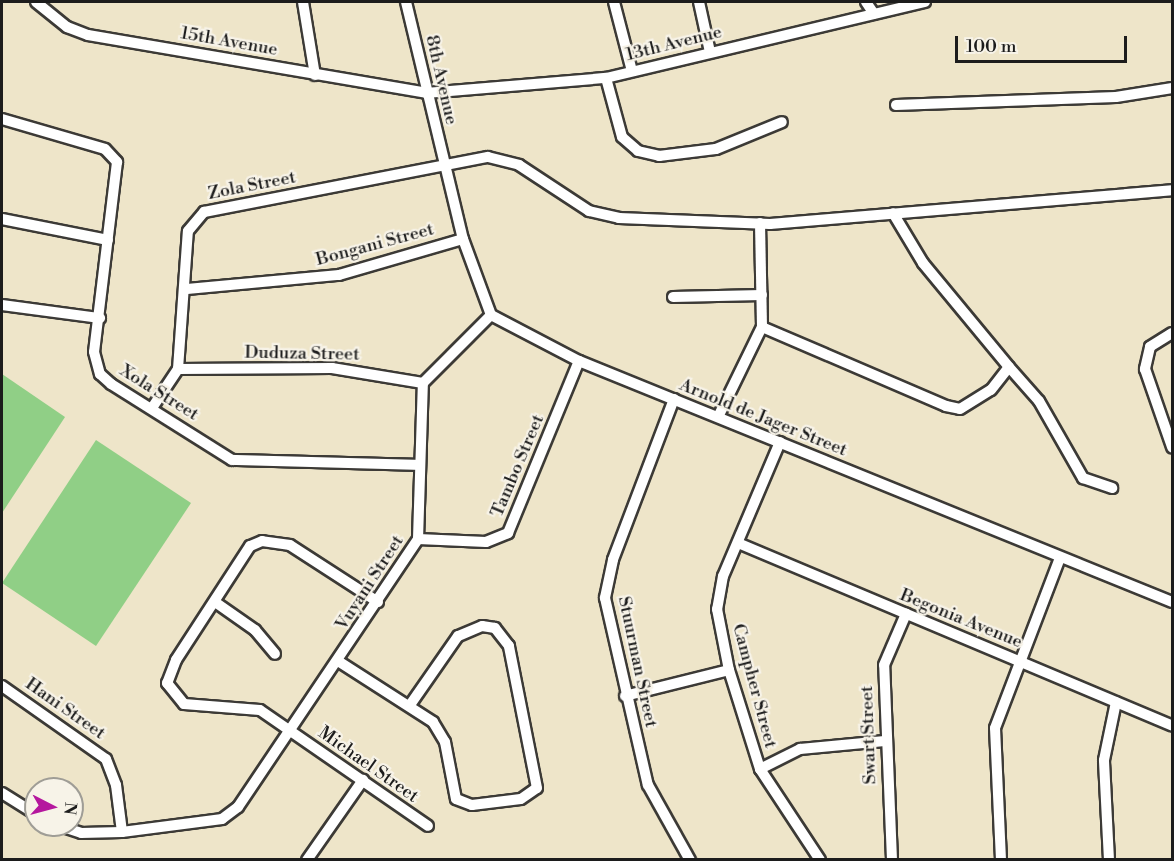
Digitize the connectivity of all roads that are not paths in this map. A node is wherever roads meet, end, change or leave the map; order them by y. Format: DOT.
graph roads {
  1 [pos="36,2"];
  2 [pos="303,2"];
  3 [pos="406,2"];
  4 [pos="614,2"];
  5 [pos="699,2"];
  6 [pos="866,2"];
  7 [pos="925,2"];
  8 [pos="874,14"];
  9 [pos="710,52"];
  10 [pos="632,71"];
  11 [pos="315,75"];
  12 [pos="606,78"];
  13 [pos="1173,88"];
  14 [pos="426,93"];
  15 [pos="896,105"];
  16 [pos="2,119"];
  17 [pos="782,122"];
  18 [pos="443,165"];
  19 [pos="1173,190"];
  20 [pos="892,213"];
  21 [pos="2,219"];
  22 [pos="760,224"];
  23 [pos="463,239"];
  24 [pos="108,240"];
  25 [pos="187,289"];
  26 [pos="762,295"];
  27 [pos="673,297"];
  28 [pos="2,305"];
  29 [pos="491,315"];
  30 [pos="100,318"];
  31 [pos="762,327"];
  32 [pos="1173,333"];
  33 [pos="579,361"];
  34 [pos="1008,366"];
  35 [pos="178,369"];
  36 [pos="423,383"];
  37 [pos="674,399"];
  38 [pos="152,408"];
  39 [pos="719,415"];
  40 [pos="780,442"];
  41 [pos="1173,447"];
  42 [pos="418,465"];
  43 [pos="1112,488"];
  44 [pos="418,539"];
  45 [pos="738,543"];
  46 [pos="1060,558"];
  47 [pos="1172,597"];
  48 [pos="215,602"];
  49 [pos="378,602"];
  50 [pos="906,614"];
  51 [pos="275,654"];
  52 [pos="1018,659"];
  53 [pos="338,661"];
  54 [pos="729,670"];
  55 [pos="2,686"];
  56 [pos="625,696"];
  57 [pos="1116,702"];
  58 [pos="410,705"];
  59 [pos="1173,725"];
  60 [pos="290,731"];
  61 [pos="885,741"];
  62 [pos="760,769"];
  63 [pos="363,780"];
  64 [pos="4,799"];
  65 [pos="24,808"];
  66 [pos="428,826"];
  67 [pos="122,832"];
  68 [pos="84,833"];
  69 [pos="307,860"];
  70 [pos="690,860"];
  71 [pos="820,860"];
  72 [pos="892,860"];
  73 [pos="1001,860"];
  74 [pos="1109,860"];
  1 -- 11 [label="street, 15th Avenue"];
  2 -- 11 [label="street"];
  3 -- 14 [label="street, 8th Avenue"];
  4 -- 10 [label="street"];
  5 -- 9 [label="street"];
  6 -- 8 [label="street"];
  7 -- 8 [label="street, 13th Avenue"];
  8 -- 9 [label="street, 13th Avenue"];
  9 -- 10 [label="street, 13th Avenue"];
  10 -- 12 [label="street, 13th Avenue"];
  11 -- 14 [label="street, 15th Avenue"];
  12 -- 14 [label="street, 13th Avenue"];
  12 -- 17 [label="street"];
  13 -- 15 [label="street"];
  14 -- 18 [label="street, 8th Avenue"];
  16 -- 24 [label="street, Xola Street"];
  18 -- 22 [label="street, Zola Street"];
  18 -- 23 [label="street"];
  18 -- 25 [label="street, Zola Street"];
  19 -- 20 [label="street, Zola Street"];
  20 -- 22 [label="street, Zola Street"];
  20 -- 34 [label="street"];
  21 -- 24 [label="street"];
  22 -- 26 [label="street"];
  23 -- 25 [label="street, Bongani Street"];
  23 -- 29 [label="street"];
  24 -- 30 [label="street, Xola Street"];
  25 -- 35 [label="street, Zola Street"];
  26 -- 27 [label="street"];
  26 -- 31 [label="street"];
  28 -- 30 [label="street"];
  29 -- 33 [label="street, Arnold de Jager Street"];
  29 -- 36 [label="street"];
  30 -- 38 [label="street, Xola Street"];
  31 -- 34 [label="street"];
  31 -- 39 [label="street"];
  32 -- 41 [label="street"];
  33 -- 37 [label="street, Arnold de Jager Street"];
  33 -- 44 [label="street, Tambo Street"];
  34 -- 43 [label="street"];
  35 -- 36 [label="street, Duduza Street"];
  35 -- 38 [label="street, Zola Street"];
  36 -- 42 [label="street, Vuyani Street"];
  37 -- 39 [label="street, Arnold de Jager Street"];
  37 -- 56 [label="street, Stuurman Street"];
  38 -- 42 [label="street, Xola Street"];
  39 -- 40 [label="street, Arnold de Jager Street"];
  40 -- 45 [label="street, Campher Street"];
  40 -- 46 [label="street, Arnold de Jager Street"];
  42 -- 44 [label="street, Vuyani Street"];
  44 -- 49 [label="street, Vuyani Street"];
  45 -- 50 [label="street, Begonia Avenue"];
  45 -- 54 [label="street, Campher Street"];
  46 -- 47 [label="street, Arnold de Jager Street"];
  46 -- 52 [label="street"];
  48 -- 49 [label="street"];
  48 -- 51 [label="street"];
  48 -- 60 [label="street, Michael Street"];
  49 -- 53 [label="street, Vuyani Street"];
  50 -- 52 [label="street, Begonia Avenue"];
  50 -- 61 [label="street, Swart Street"];
  52 -- 57 [label="street, Begonia Avenue"];
  52 -- 73 [label="street"];
  53 -- 58 [label="street"];
  53 -- 60 [label="street, Vuyani Street"];
  54 -- 56 [label="street"];
  54 -- 62 [label="street, Campher Street"];
  55 -- 67 [label="street, Hani Street"];
  56 -- 70 [label="street, Stuurman Street"];
  57 -- 59 [label="street, Begonia Avenue"];
  57 -- 74 [label="street"];
  58 -- 58 [label="street"];
  60 -- 63 [label="street, Michael Street"];
  60 -- 67 [label="street, Vuyani Street"];
  61 -- 62 [label="street"];
  61 -- 72 [label="street, Swart Street"];
  62 -- 71 [label="street, Campher Street"];
  63 -- 66 [label="street, Michael Street"];
  63 -- 69 [label="street"];
  64 -- 65 [label="street"];
  67 -- 68 [label="street"];
}
